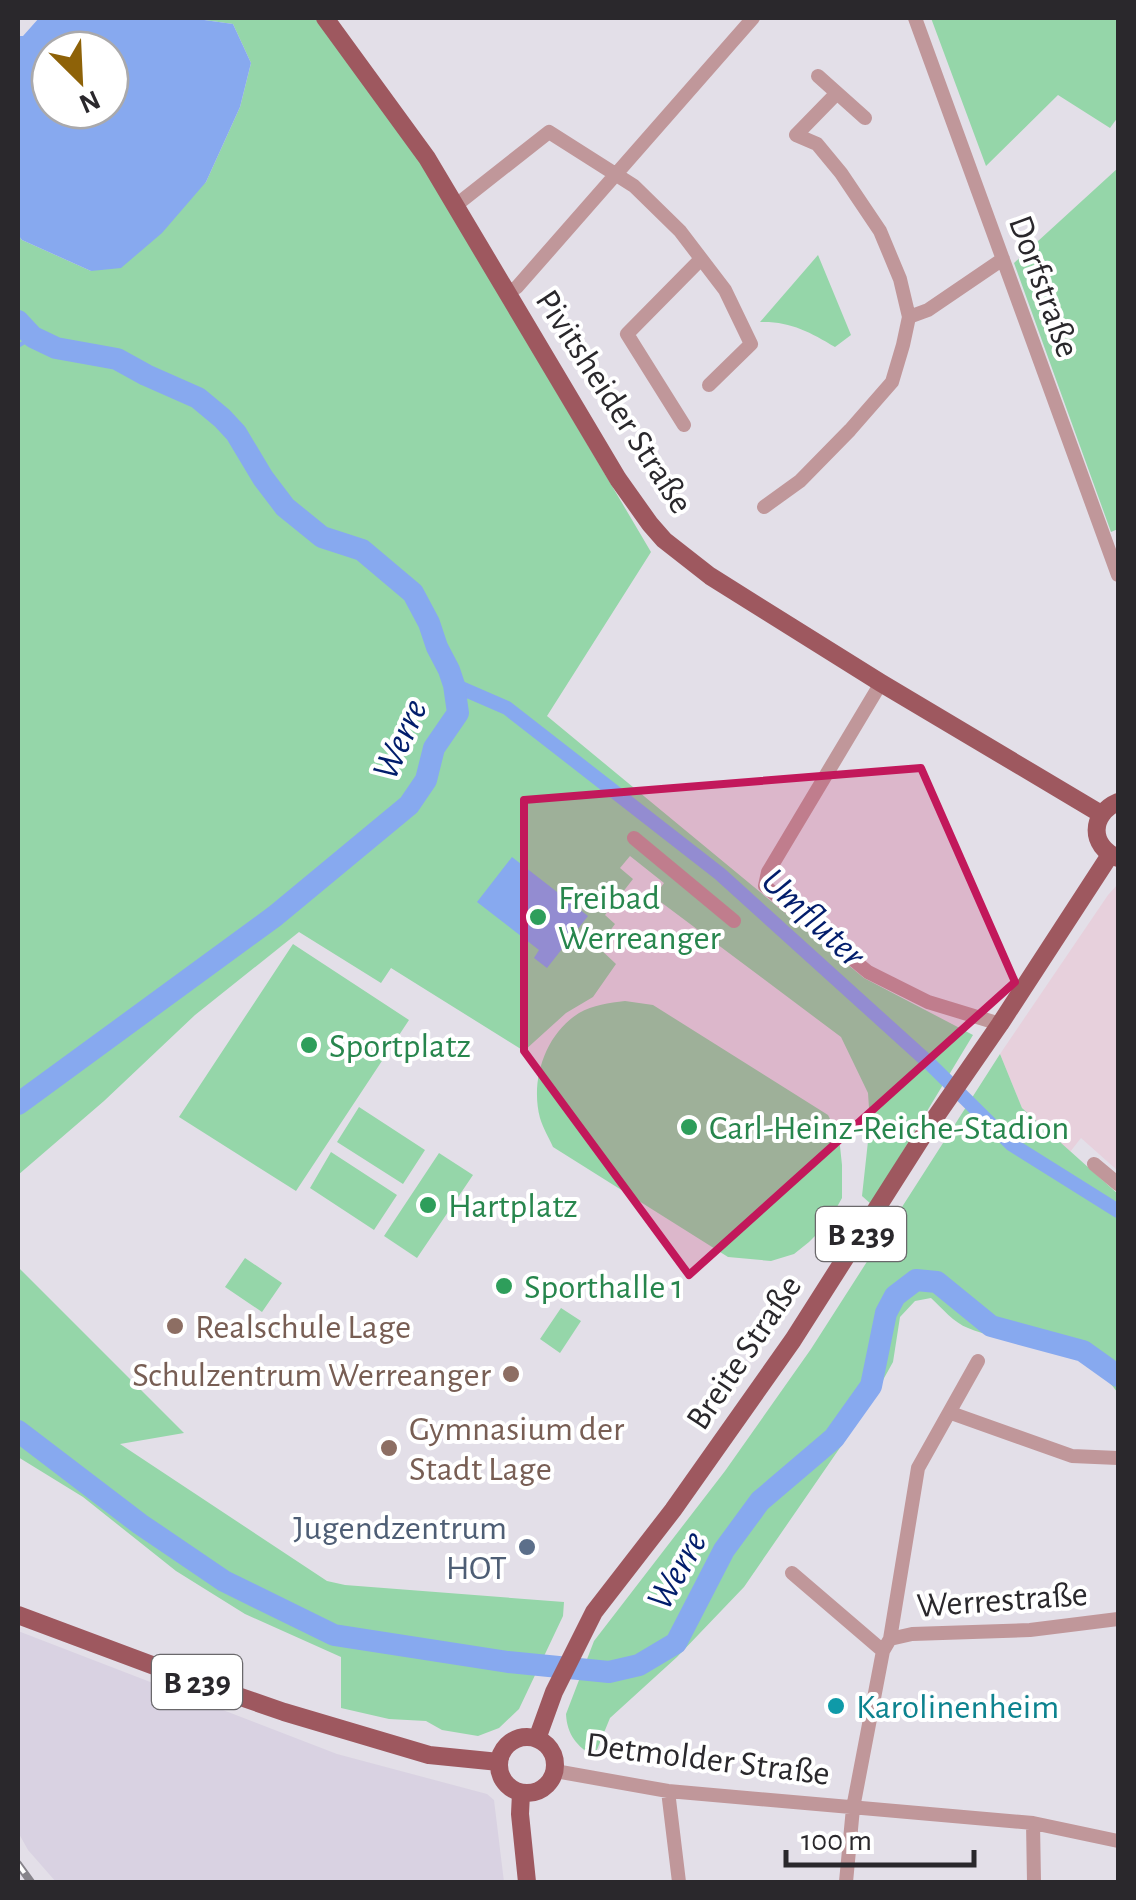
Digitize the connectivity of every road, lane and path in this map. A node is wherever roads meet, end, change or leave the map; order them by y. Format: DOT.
graph roads {
  1 [pos="326,18"];
  2 [pos="753,18"];
  3 [pos="915,18"];
  4 [pos="818,76"];
  5 [pos="836,94"];
  6 [pos="866,118"];
  7 [pos="617,173"];
  8 [pos="455,206"];
  9 [pos="701,259"];
  10 [pos="1003,259"];
  11 [pos="507,293"];
  12 [pos="909,317"];
  13 [pos="708,385"];
  14 [pos="684,426"];
  15 [pos="764,507"];
  16 [pos="1118,575"];
  17 [pos="881,683"];
  18 [pos="1118,802"];
  19 [pos="1101,814"];
  20 [pos="634,838"];
  21 [pos="1114,856"];
  22 [pos="734,921"];
  23 [pos="1000,1024"];
  24 [pos="1094,1164"];
  25 [pos="1118,1184"];
  26 [pos="978,1361"];
  27 [pos="951,1412"];
  28 [pos="1118,1458"];
  29 [pos="792,1573"];
  30 [pos="18,1615"];
  31 [pos="1118,1619"];
  32 [pos="887,1645"];
  33 [pos="537,1739"];
  34 [pos="499,1762"];
  35 [pos="555,1772"];
  36 [pos="668,1791"];
  37 [pos="520,1793"];
  38 [pos="853,1808"];
  39 [pos="1034,1823"];
  40 [pos="1118,1841"];
  41 [pos="528,1882"];
  42 [pos="679,1882"];
  43 [pos="846,1882"];
  44 [pos="1034,1882"];
  1 -- 8 [label="main road, Pivitsheider Straße"];
  2 -- 7 [label="street"];
  3 -- 10 [label="street, Dorfstraße"];
  4 -- 5 [label="street"];
  5 -- 6 [label="street"];
  5 -- 12 [label="street"];
  7 -- 8 [label="street"];
  7 -- 9 [label="street"];
  7 -- 11 [label="street"];
  8 -- 11 [label="main road, Pivitsheider Straße"];
  9 -- 13 [label="street"];
  9 -- 14 [label="street"];
  10 -- 12 [label="street"];
  10 -- 16 [label="street, Dorfstraße"];
  11 -- 17 [label="main road, Pivitsheider Straße"];
  12 -- 15 [label="street"];
  17 -- 19 [label="main road, Pivitsheider Straße"];
  17 -- 23 [label="street"];
  18 -- 19 [label="main road"];
  19 -- 21 [label="main road, B 239"];
  20 -- 22 [label="street"];
  21 -- 23 [label="main road, Breite Straße / B 239"];
  23 -- 33 [label="main road, Breite Straße / B 239"];
  24 -- 25 [label="street"];
  26 -- 27 [label="street"];
  27 -- 28 [label="street"];
  27 -- 32 [label="street"];
  29 -- 32 [label="street"];
  30 -- 34 [label="main road, B 239"];
  31 -- 32 [label="street, Werrestraße"];
  32 -- 38 [label="street"];
  33 -- 34 [label="main road"];
  33 -- 35 [label="main road"];
  34 -- 37 [label="main road"];
  35 -- 36 [label="street, Detmolder Straße"];
  35 -- 37 [label="main road"];
  36 -- 38 [label="street, Detmolder Straße"];
  36 -- 42 [label="street"];
  37 -- 41 [label="main road"];
  38 -- 39 [label="street, Detmolder Straße"];
  38 -- 43 [label="street"];
  39 -- 40 [label="street, Detmolder Straße"];
  39 -- 44 [label="street"];
}
